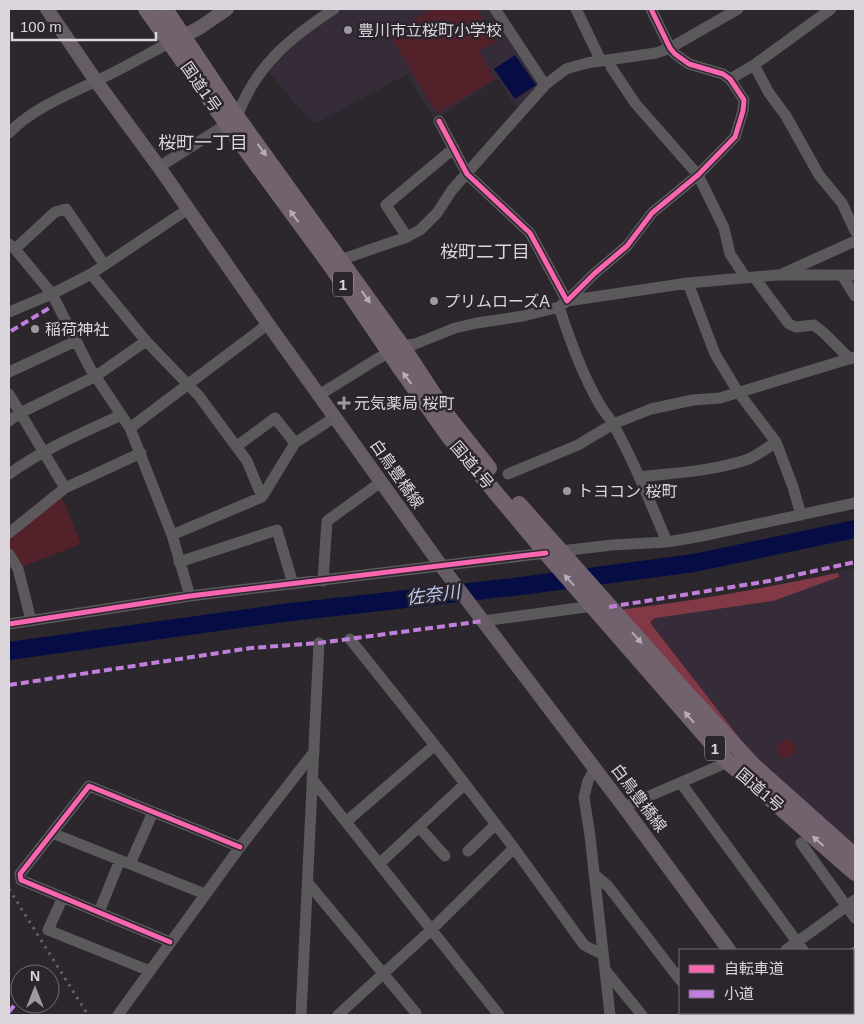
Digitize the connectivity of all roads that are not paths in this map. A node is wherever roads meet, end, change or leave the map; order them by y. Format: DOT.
graph roads {
  1 [pos="47,9"];
  2 [pos="146,9"];
  3 [pos="165,9"];
  4 [pos="227,9"];
  5 [pos="334,9"];
  6 [pos="495,9"];
  7 [pos="576,9"];
  8 [pos="651,9"];
  9 [pos="738,9"];
  10 [pos="830,9"];
  11 [pos="184,36"];
  12 [pos="169,43"];
  13 [pos="670,48"];
  14 [pos="605,60"];
  15 [pos="754,65"];
  16 [pos="730,79"];
  17 [pos="96,81"];
  18 [pos="545,85"];
  19 [pos="232,120"];
  20 [pos="439,121"];
  21 [pos="9,132"];
  22 [pos="454,148"];
  23 [pos="159,167"];
  24 [pos="467,174"];
  25 [pos="698,175"];
  26 [pos="188,208"];
  27 [pos="855,230"];
  28 [pos="407,237"];
  29 [pos="855,241"];
  30 [pos="12,247"];
  31 [pos="340,260"];
  32 [pos="104,264"];
  33 [pos="91,274"];
  34 [pos="778,275"];
  35 [pos="855,275"];
  36 [pos="842,276"];
  37 [pos="750,278"];
  38 [pos="688,283"];
  39 [pos="52,294"];
  40 [pos="855,296"];
  41 [pos="563,304"];
  42 [pos="9,312"];
  43 [pos="268,324"];
  44 [pos="76,341"];
  45 [pos="146,341"];
  46 [pos="396,349"];
  47 [pos="853,358"];
  48 [pos="9,372"];
  49 [pos="96,376"];
  50 [pos="187,384"];
  51 [pos="738,392"];
  52 [pos="9,394"];
  53 [pos="319,395"];
  54 [pos="20,413"];
  55 [pos="121,415"];
  56 [pos="335,417"];
  57 [pos="9,421"];
  58 [pos="613,424"];
  59 [pos="130,428"];
  60 [pos="776,442"];
  61 [pos="295,443"];
  62 [pos="237,446"];
  63 [pos="44,451"];
  64 [pos="141,453"];
  65 [pos="9,474"];
  66 [pos="508,474"];
  67 [pos="639,477"];
  68 [pos="381,482"];
  69 [pos="65,488"];
  70 [pos="262,497"];
  71 [pos="855,503"];
  72 [pos="802,515"];
  73 [pos="9,533"];
  74 [pos="172,536"];
  75 [pos="666,542"];
  76 [pos="554,552"];
  77 [pos="9,554"];
  78 [pos="179,562"];
  79 [pos="442,567"];
  80 [pos="324,581"];
  81 [pos="293,584"];
  82 [pos="190,596"];
  83 [pos="599,604"];
  84 [pos="31,620"];
  85 [pos="483,621"];
  86 [pos="9,624"];
  87 [pos="350,639"];
  88 [pos="319,643"];
  89 [pos="435,745"];
  90 [pos="314,752"];
  91 [pos="728,762"];
  92 [pos="595,768"];
  93 [pos="312,778"];
  94 [pos="681,783"];
  95 [pos="465,784"];
  96 [pos="624,807"];
  97 [pos="153,812"];
  98 [pos="346,821"];
  99 [pos="496,824"];
  100 [pos="419,827"];
  101 [pos="52,832"];
  102 [pos="801,843"];
  103 [pos="240,847"];
  104 [pos="514,848"];
  105 [pos="468,851"];
  106 [pos="444,856"];
  107 [pos="855,856"];
  108 [pos="125,862"];
  109 [pos="380,863"];
  110 [pos="855,873"];
  111 [pos="594,875"];
  112 [pos="308,883"];
  113 [pos="205,894"];
  114 [pos="63,897"];
  115 [pos="851,903"];
  116 [pos="99,912"];
  117 [pos="855,918"];
  118 [pos="431,930"];
  119 [pos="170,942"];
  120 [pos="800,946"];
  121 [pos="729,949"];
  122 [pos="603,955"];
  123 [pos="150,971"];
  124 [pos="606,971"];
  125 [pos="383,973"];
  126 [pos="679,979"];
  127 [pos="416,1014"];
  128 [pos="118,1015"];
  129 [pos="301,1015"];
  130 [pos="338,1015"];
  131 [pos="499,1015"];
  132 [pos="610,1015"];
  133 [pos="642,1015"];
  1 -- 17 [label="main road, 白鳥豊橋線"];
  2 -- 12 [label="highway, 国道1号 / 1"];
  3 -- 11 [label="highway, 国道1号 / 1"];
  4 -- 11 [label="main road"];
  5 -- 19 [label="street"];
  6 -- 18 [label="street"];
  7 -- 14 [label="street"];
  8 -- 13 [label="street"];
  9 -- 13 [label="street"];
  10 -- 15 [label="street"];
  11 -- 12 [label="main road"];
  11 -- 19 [label="highway, 国道1号 / 1"];
  12 -- 17 [label="street"];
  12 -- 19 [label="highway, 国道1号 / 1"];
  13 -- 14 [label="street"];
  13 -- 16 [label="street"];
  14 -- 18 [label="street"];
  14 -- 25 [label="street"];
  15 -- 16 [label="street"];
  15 -- 27 [label="street"];
  16 -- 25 [label="street"];
  17 -- 21 [label="street"];
  17 -- 23 [label="main road, 白鳥豊橋線"];
  18 -- 24 [label="street"];
  19 -- 23 [label="street"];
  19 -- 31 [label="highway, 国道1号 / 1, one-way"];
  46 -- 19 [label="highway, 国道1号 / 1, one-way"];
  20 -- 22 [label="street"];
  22 -- 24 [label="street"];
  22 -- 28 [label="street"];
  23 -- 26 [label="main road, 白鳥豊橋線"];
  24 -- 28 [label="street"];
  24 -- 41 [label="street"];
  25 -- 37 [label="street"];
  25 -- 41 [label="street"];
  26 -- 32 [label="street"];
  26 -- 43 [label="main road, 白鳥豊橋線"];
  28 -- 31 [label="street"];
  29 -- 34 [label="street"];
  30 -- 32 [label="street"];
  30 -- 39 [label="street"];
  31 -- 46 [label="highway, 国道1号 / 1, one-way"];
  32 -- 33 [label="street"];
  33 -- 39 [label="street"];
  33 -- 45 [label="street"];
  34 -- 36 [label="street"];
  34 -- 37 [label="street"];
  35 -- 36 [label="street"];
  36 -- 40 [label="street"];
  37 -- 38 [label="street"];
  37 -- 47 [label="street"];
  38 -- 41 [label="street"];
  38 -- 51 [label="street"];
  39 -- 42 [label="street"];
  39 -- 44 [label="street"];
  41 -- 46 [label="street"];
  41 -- 58 [label="street"];
  43 -- 50 [label="street"];
  43 -- 53 [label="main road, 白鳥豊橋線"];
  44 -- 48 [label="street"];
  44 -- 49 [label="street"];
  45 -- 49 [label="street"];
  45 -- 50 [label="street"];
  46 -- 53 [label="street"];
  46 -- 76 [label="highway, 国道1号 / 1"];
  47 -- 51 [label="street"];
  49 -- 54 [label="street"];
  49 -- 55 [label="street"];
  50 -- 59 [label="street"];
  50 -- 62 [label="street"];
  51 -- 58 [label="street"];
  51 -- 60 [label="street"];
  52 -- 54 [label="street"];
  53 -- 56 [label="main road, 白鳥豊橋線"];
  54 -- 57 [label="street"];
  54 -- 63 [label="street"];
  55 -- 59 [label="street"];
  55 -- 63 [label="street"];
  56 -- 61 [label="street"];
  56 -- 68 [label="main road, 白鳥豊橋線"];
  58 -- 66 [label="street"];
  58 -- 67 [label="street"];
  59 -- 64 [label="street"];
  60 -- 67 [label="street"];
  60 -- 72 [label="street"];
  61 -- 62 [label="street"];
  61 -- 70 [label="street"];
  62 -- 70 [label="street"];
  63 -- 65 [label="street"];
  63 -- 69 [label="street"];
  64 -- 69 [label="street"];
  64 -- 74 [label="street"];
  67 -- 75 [label="street"];
  68 -- 79 [label="main road, 白鳥豊橋線"];
  68 -- 80 [label="street"];
  69 -- 73 [label="street"];
  70 -- 74 [label="street"];
  71 -- 72 [label="street"];
  72 -- 75 [label="street"];
  74 -- 78 [label="street"];
  75 -- 76 [label="street"];
  76 -- 79 [label="street"];
  76 -- 83 [label="highway, 国道1号 / 1"];
  77 -- 84 [label="street"];
  78 -- 81 [label="street"];
  78 -- 82 [label="street"];
  79 -- 80 [label="street"];
  79 -- 85 [label="main road, 白鳥豊橋線"];
  80 -- 81 [label="street"];
  81 -- 82 [label="street"];
  82 -- 84 [label="street"];
  83 -- 85 [label="street"];
  91 -- 83 [label="highway, 国道1号 / 1, one-way"];
  83 -- 107 [label="highway, 国道1号 / 1, one-way"];
  84 -- 86 [label="street"];
  85 -- 92 [label="main road, 白鳥豊橋線"];
  87 -- 89 [label="street"];
  88 -- 90 [label="street"];
  89 -- 95 [label="street"];
  89 -- 98 [label="street"];
  90 -- 93 [label="street"];
  90 -- 103 [label="street"];
  91 -- 94 [label="street"];
  110 -- 91 [label="highway, 国道1号 / 1, one-way"];
  92 -- 96 [label="main road, 白鳥豊橋線"];
  92 -- 111 [label="street"];
  93 -- 98 [label="street"];
  93 -- 112 [label="street"];
  94 -- 96 [label="street"];
  94 -- 120 [label="street"];
  95 -- 99 [label="street"];
  95 -- 100 [label="street"];
  96 -- 121 [label="main road, 白鳥豊橋線"];
  97 -- 101 [label="street"];
  97 -- 103 [label="street"];
  97 -- 108 [label="street"];
  98 -- 109 [label="street"];
  99 -- 104 [label="street"];
  99 -- 105 [label="street"];
  100 -- 106 [label="street"];
  100 -- 109 [label="street"];
  101 -- 108 [label="street"];
  101 -- 114 [label="street"];
  102 -- 115 [label="street"];
  103 -- 113 [label="street"];
  104 -- 118 [label="street"];
  104 -- 122 [label="street"];
  108 -- 113 [label="street"];
  108 -- 116 [label="street"];
  109 -- 118 [label="street"];
  111 -- 122 [label="street"];
  111 -- 126 [label="street"];
  112 -- 125 [label="street"];
  112 -- 129 [label="street"];
  113 -- 119 [label="street"];
  114 -- 116 [label="street"];
  114 -- 123 [label="street"];
  115 -- 117 [label="street"];
  115 -- 120 [label="street"];
  116 -- 119 [label="street"];
  118 -- 125 [label="street"];
  118 -- 131 [label="street"];
  119 -- 123 [label="street"];
  122 -- 124 [label="street"];
  123 -- 128 [label="street"];
  124 -- 132 [label="street"];
  124 -- 133 [label="street"];
  125 -- 127 [label="street"];
  125 -- 130 [label="street"];
}
